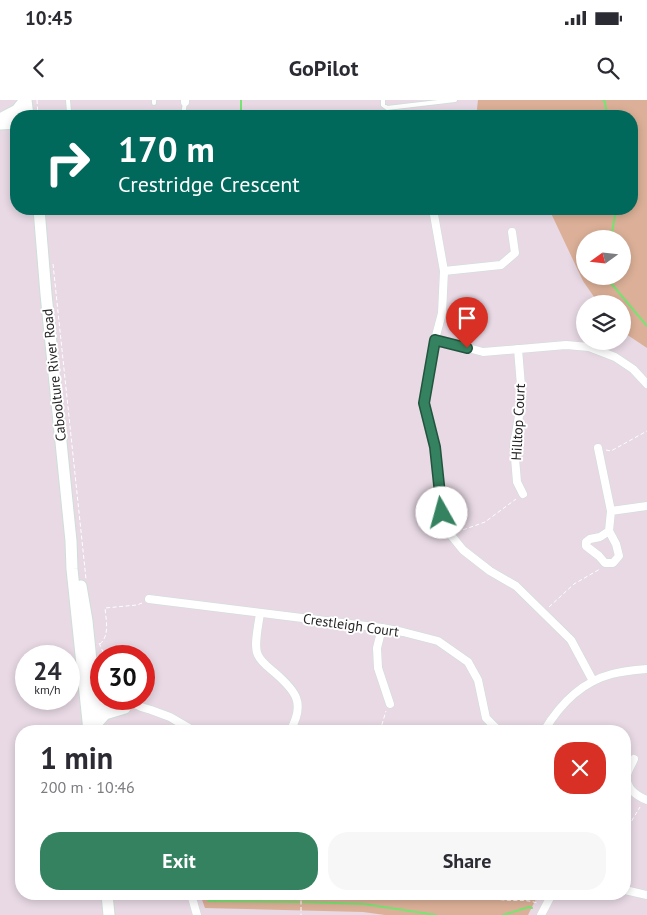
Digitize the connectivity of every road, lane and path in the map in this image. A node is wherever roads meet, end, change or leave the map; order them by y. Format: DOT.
graph roads {
  1 [pos="26,100"];
  2 [pos="382,100"];
  3 [pos="455,100"];
  4 [pos="17,110"];
  5 [pos="39,215"];
  6 [pos="434,215"];
  7 [pos="512,232"];
  8 [pos="53,261"];
  9 [pos="444,271"];
  10 [pos="435,340"];
  11 [pos="518,349"];
  12 [pos="647,384"];
  13 [pos="647,431"];
  14 [pos="598,448"];
  15 [pos="523,494"];
  16 [pos="647,506"];
  17 [pos="611,511"];
  18 [pos="610,532"];
  19 [pos="450,534"];
  20 [pos="72,540"];
  21 [pos="605,563"];
  22 [pos="86,582"];
  23 [pos="149,599"];
  24 [pos="260,613"];
  25 [pos="543,613"];
  26 [pos="382,628"];
  27 [pos="96,637"];
  28 [pos="100,644"];
  29 [pos="90,651"];
  30 [pos="647,669"];
  31 [pos="90,681"];
  32 [pos="593,681"];
  33 [pos="390,704"];
  34 [pos="94,710"];
  35 [pos="117,710"];
  36 [pos="151,710"];
  37 [pos="95,725"];
  38 [pos="97,725"];
  39 [pos="179,725"];
  40 [pos="293,725"];
  41 [pos="381,725"];
  42 [pos="493,725"];
  43 [pos="548,725"];
  44 [pos="634,759"];
  45 [pos="631,766"];
  46 [pos="631,790"];
  47 [pos="646,800"];
  48 [pos="631,823"];
  49 [pos="631,891"];
  50 [pos="647,895"];
  51 [pos="108,900"];
  52 [pos="193,900"];
  53 [pos="301,900"];
  54 [pos="507,900"];
  55 [pos="529,900"];
  56 [pos="529,900"];
  57 [pos="549,900"];
  58 [pos="537,903"];
  59 [pos="109,915"];
  60 [pos="197,915"];
  61 [pos="301,915"];
  62 [pos="540,915"];
  1 -- 4 [label="main road"];
  2 -- 3 [label="lane"];
  5 -- 20 [label="main road, Caboolture River Road"];
  6 -- 9 [label="street"];
  7 -- 9 [label="street"];
  8 -- 22 [label="path"];
  9 -- 10 [label="street"];
  10 -- 11 [label="street"];
  10 -- 19 [label="street"];
  11 -- 12 [label="street"];
  11 -- 15 [label="street, Hilltop Court"];
  13 -- 14 [label="path"];
  14 -- 17 [label="street"];
  15 -- 19 [label="path"];
  16 -- 17 [label="street"];
  17 -- 18 [label="street"];
  18 -- 21 [label="street"];
  18 -- 21 [label="street"];
  19 -- 25 [label="street"];
  20 -- 29 [label="main road, Caboolture River Road"];
  20 -- 31 [label="main road, Caboolture River Road"];
  21 -- 25 [label="path"];
  23 -- 24 [label="street, Crestleigh Court"];
  23 -- 28 [label="path"];
  24 -- 26 [label="street, Crestleigh Court"];
  24 -- 40 [label="street"];
  25 -- 32 [label="street"];
  26 -- 33 [label="street"];
  26 -- 42 [label="street, Crestleigh Court"];
  27 -- 28 [label="path"];
  30 -- 32 [label="street"];
  32 -- 43 [label="street"];
  33 -- 41 [label="path"];
  34 -- 37 [label="main road, Caboolture River Road"];
  35 -- 38 [label="main road"];
  36 -- 39 [label="street"];
  44 -- 45 [label="street"];
  46 -- 47 [label="street"];
  47 -- 48 [label="path"];
  49 -- 50 [label="street"];
  51 -- 59 [label="main road"];
  52 -- 60 [label="street"];
  53 -- 61 [label="path"];
  54 -- 55 [label="path"];
  56 -- 58 [label="path"];
  57 -- 62 [label="street"];
}
